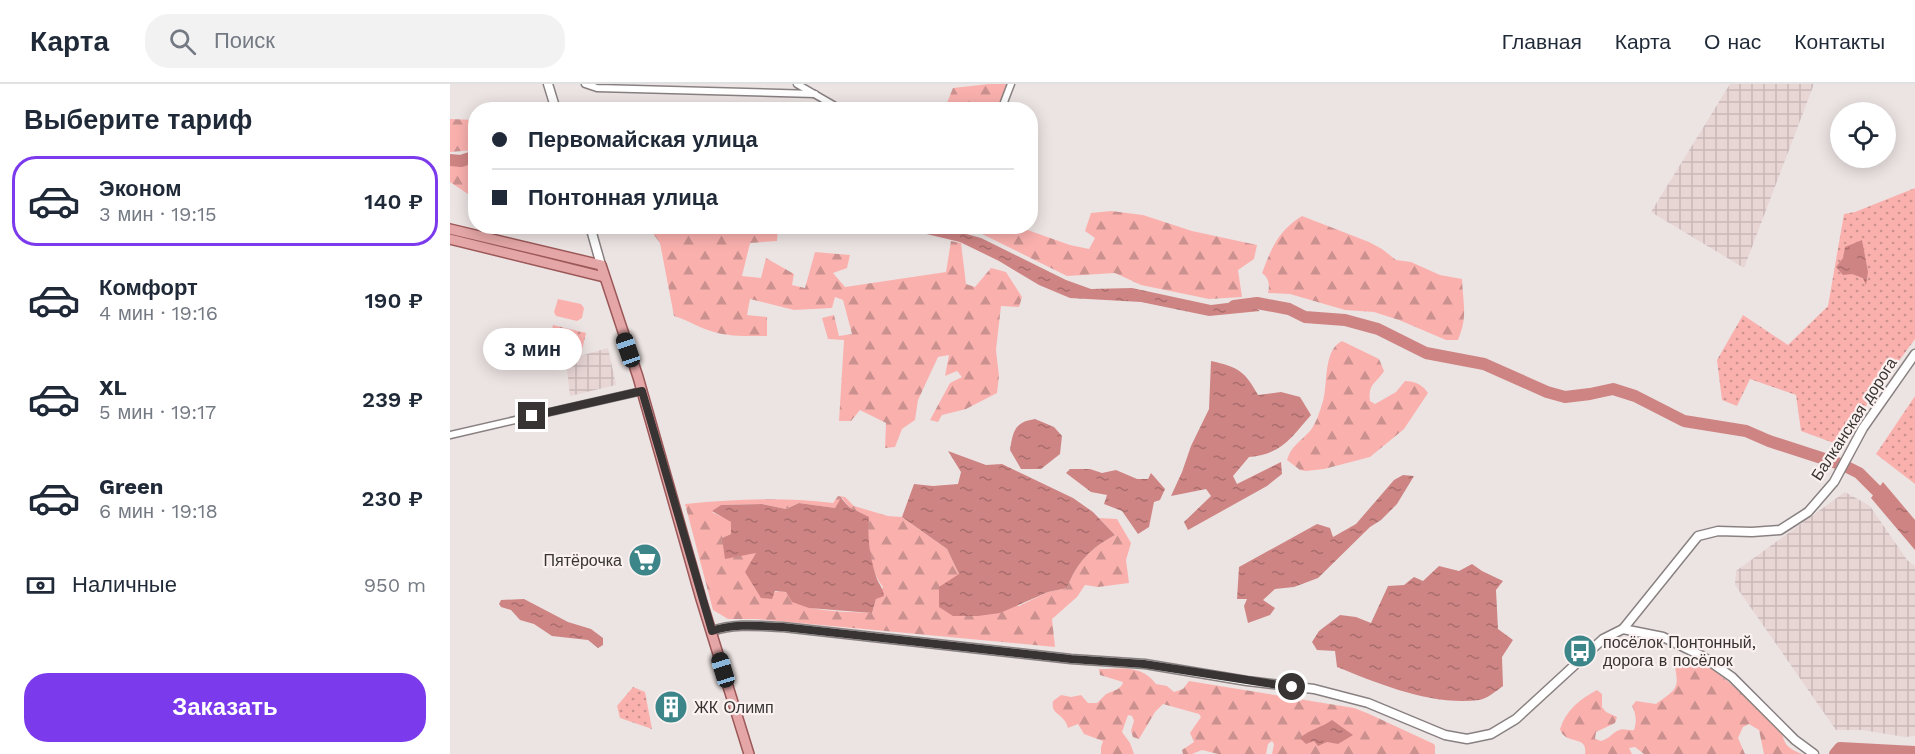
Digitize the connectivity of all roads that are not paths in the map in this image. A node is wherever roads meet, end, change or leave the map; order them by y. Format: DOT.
graph roads {
  1 [pos="548,84"];
  2 [pos="585,84"];
  3 [pos="797,84"];
  4 [pos="1011,84"];
  5 [pos="815,94"];
  6 [pos="554,102"];
  7 [pos="828,102"];
  8 [pos="1004,102"];
  9 [pos="450,230"];
  10 [pos="592,234"];
  11 [pos="450,239"];
  12 [pos="601,265"];
  13 [pos="604,278"];
  14 [pos="1915,354"];
  15 [pos="642,391"];
  16 [pos="450,435"];
  17 [pos="1623,629"];
  18 [pos="712,631"];
  19 [pos="748,754"];
  20 [pos="1814,754"];
  1 -- 6 [label="street"];
  2 -- 5 [label="street"];
  3 -- 5 [label="street"];
  4 -- 8 [label="street"];
  5 -- 7 [label="street"];
  9 -- 12 [label="main road"];
  10 -- 12 [label="street"];
  11 -- 13 [label="main road"];
  12 -- 13 [label="main road"];
  13 -- 15 [label="main road"];
  14 -- 17 [label="street, Балканская дорога"];
  15 -- 16 [label="street"];
  15 -- 18 [label="main road"];
  17 -- 18 [label="street"];
  17 -- 20 [label="street"];
  18 -- 19 [label="main road"];
}
